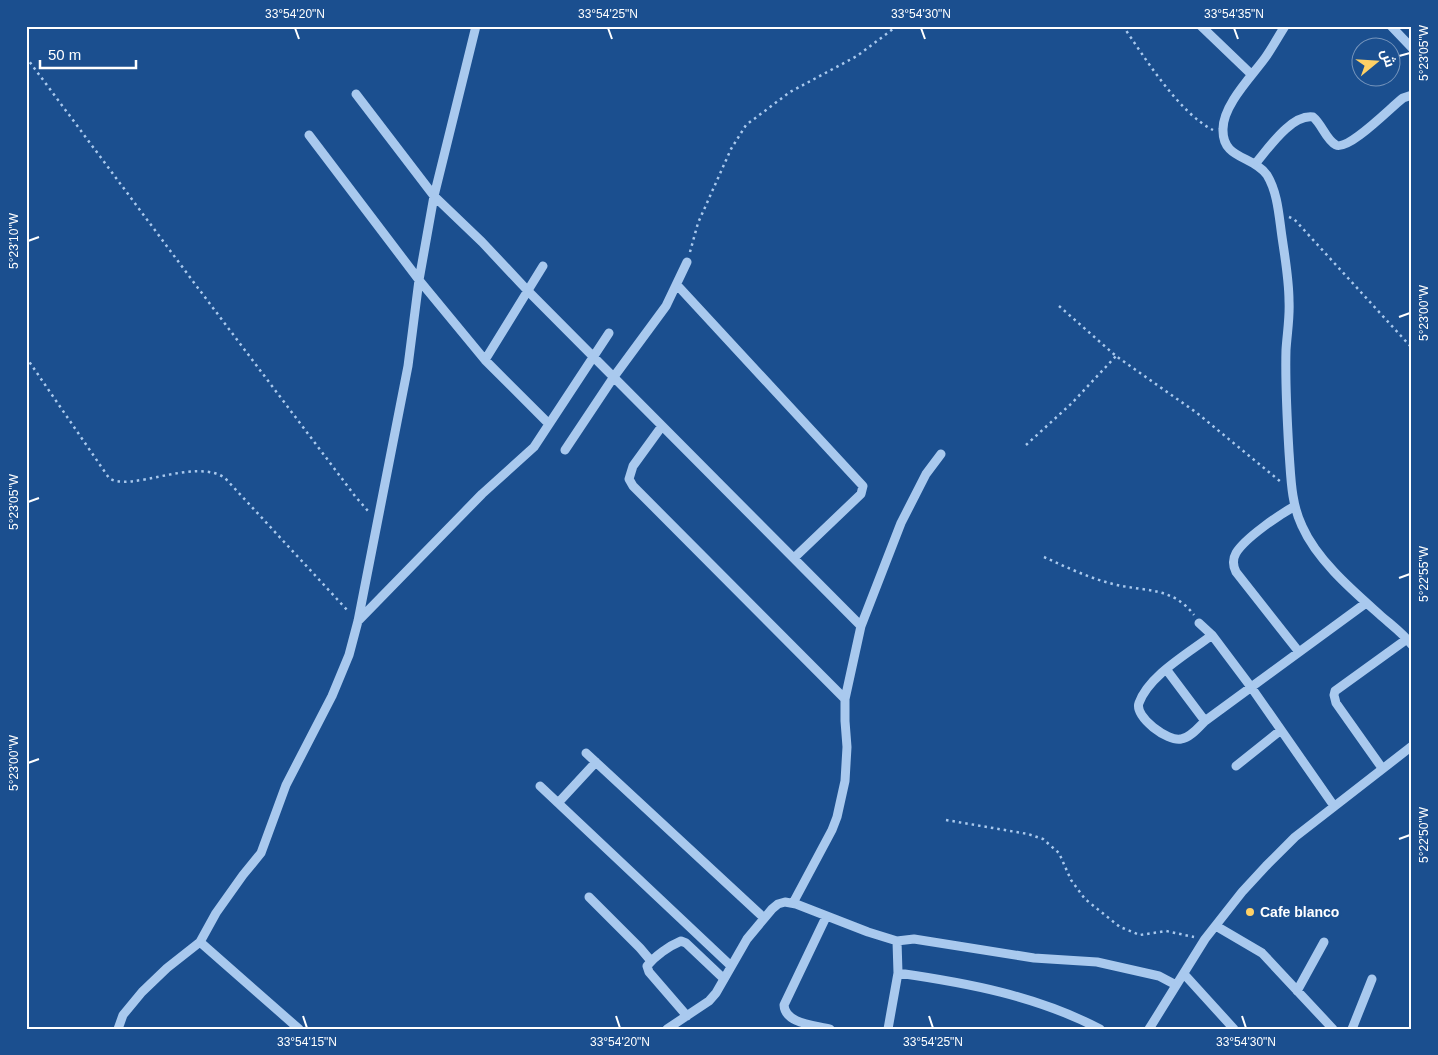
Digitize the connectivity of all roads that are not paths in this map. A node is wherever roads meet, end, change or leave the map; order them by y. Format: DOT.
graph roads {
  1 [pos="476,26"];
  2 [pos="1201,26"];
  3 [pos="1285,26"];
  4 [pos="1391,26"];
  5 [pos="1412,48"];
  6 [pos="1251,74"];
  7 [pos="356,94"];
  8 [pos="1412,95"];
  9 [pos="309,135"];
  10 [pos="1255,164"];
  11 [pos="434,196"];
  12 [pos="687,262"];
  13 [pos="543,266"];
  14 [pos="419,280"];
  15 [pos="677,285"];
  16 [pos="528,291"];
  17 [pos="608,333"];
  18 [pos="593,357"];
  19 [pos="485,360"];
  20 [pos="613,378"];
  21 [pos="549,424"];
  22 [pos="662,426"];
  23 [pos="565,450"];
  24 [pos="941,454"];
  25 [pos="1295,506"];
  26 [pos="794,558"];
  27 [pos="1366,603"];
  28 [pos="358,621"];
  29 [pos="1199,623"];
  30 [pos="861,626"];
  31 [pos="1212,635"];
  32 [pos="1410,642"];
  33 [pos="1299,652"];
  34 [pos="1166,669"];
  35 [pos="1251,687"];
  36 [pos="845,699"];
  37 [pos="1206,721"];
  38 [pos="1281,730"];
  39 [pos="1412,746"];
  40 [pos="586,753"];
  41 [pos="596,762"];
  42 [pos="1236,766"];
  43 [pos="1382,768"];
  44 [pos="540,786"];
  45 [pos="558,803"];
  46 [pos="1334,806"];
  47 [pos="589,897"];
  48 [pos="792,903"];
  49 [pos="826,916"];
  50 [pos="764,918"];
  51 [pos="1216,926"];
  52 [pos="897,941"];
  53 [pos="200,942"];
  54 [pos="1324,942"];
  55 [pos="651,962"];
  56 [pos="731,966"];
  57 [pos="898,973"];
  58 [pos="1184,974"];
  59 [pos="724,979"];
  60 [pos="1372,979"];
  61 [pos="1176,986"];
  62 [pos="1297,991"];
  63 [pos="687,1016"];
  64 [pos="671,1028"];
  65 [pos="118,1029"];
  66 [pos="299,1029"];
  67 [pos="830,1029"];
  68 [pos="888,1029"];
  69 [pos="1100,1029"];
  70 [pos="1149,1029"];
  71 [pos="1234,1029"];
  72 [pos="1332,1029"];
  73 [pos="1352,1029"];
  1 -- 11 [label="street"];
  2 -- 6 [label="street"];
  3 -- 6 [label="street"];
  4 -- 5 [label="street"];
  6 -- 10 [label="street"];
  7 -- 11 [label="street"];
  8 -- 10 [label="street"];
  9 -- 14 [label="street"];
  10 -- 25 [label="street"];
  11 -- 14 [label="street"];
  11 -- 16 [label="street"];
  12 -- 15 [label="street"];
  13 -- 16 [label="street"];
  14 -- 19 [label="street"];
  14 -- 28 [label="street"];
  15 -- 20 [label="street"];
  15 -- 26 [label="street"];
  16 -- 18 [label="street"];
  16 -- 19 [label="street"];
  17 -- 18 [label="street"];
  18 -- 20 [label="street"];
  18 -- 21 [label="street"];
  19 -- 21 [label="street"];
  20 -- 22 [label="street"];
  20 -- 23 [label="street"];
  21 -- 28 [label="street"];
  22 -- 26 [label="street"];
  22 -- 36 [label="street"];
  24 -- 30 [label="street"];
  25 -- 27 [label="street"];
  25 -- 33 [label="street"];
  26 -- 30 [label="street"];
  27 -- 32 [label="street"];
  27 -- 33 [label="street"];
  28 -- 53 [label="street"];
  29 -- 31 [label="street"];
  30 -- 36 [label="street"];
  31 -- 34 [label="street"];
  31 -- 35 [label="street"];
  32 -- 43 [label="street"];
  33 -- 35 [label="street"];
  34 -- 37 [label="street"];
  34 -- 37 [label="street"];
  35 -- 37 [label="street"];
  35 -- 38 [label="street"];
  36 -- 48 [label="street"];
  38 -- 42 [label="street"];
  38 -- 46 [label="street"];
  39 -- 43 [label="street"];
  40 -- 41 [label="street"];
  41 -- 45 [label="street"];
  41 -- 50 [label="street"];
  43 -- 46 [label="street"];
  44 -- 45 [label="street"];
  45 -- 56 [label="street"];
  46 -- 51 [label="street"];
  47 -- 55 [label="street"];
  48 -- 49 [label="street"];
  48 -- 50 [label="street"];
  49 -- 52 [label="street"];
  49 -- 67 [label="street"];
  50 -- 56 [label="street"];
  51 -- 58 [label="street"];
  51 -- 62 [label="street"];
  52 -- 57 [label="street"];
  52 -- 61 [label="street"];
  53 -- 65 [label="street"];
  53 -- 66 [label="street"];
  54 -- 62 [label="street"];
  55 -- 59 [label="street"];
  55 -- 63 [label="street"];
  56 -- 59 [label="street"];
  57 -- 68 [label="street"];
  57 -- 69 [label="street"];
  58 -- 61 [label="street"];
  58 -- 71 [label="street"];
  59 -- 63 [label="street"];
  60 -- 73 [label="street"];
  61 -- 70 [label="street"];
  62 -- 72 [label="street"];
  63 -- 64 [label="street"];
}
